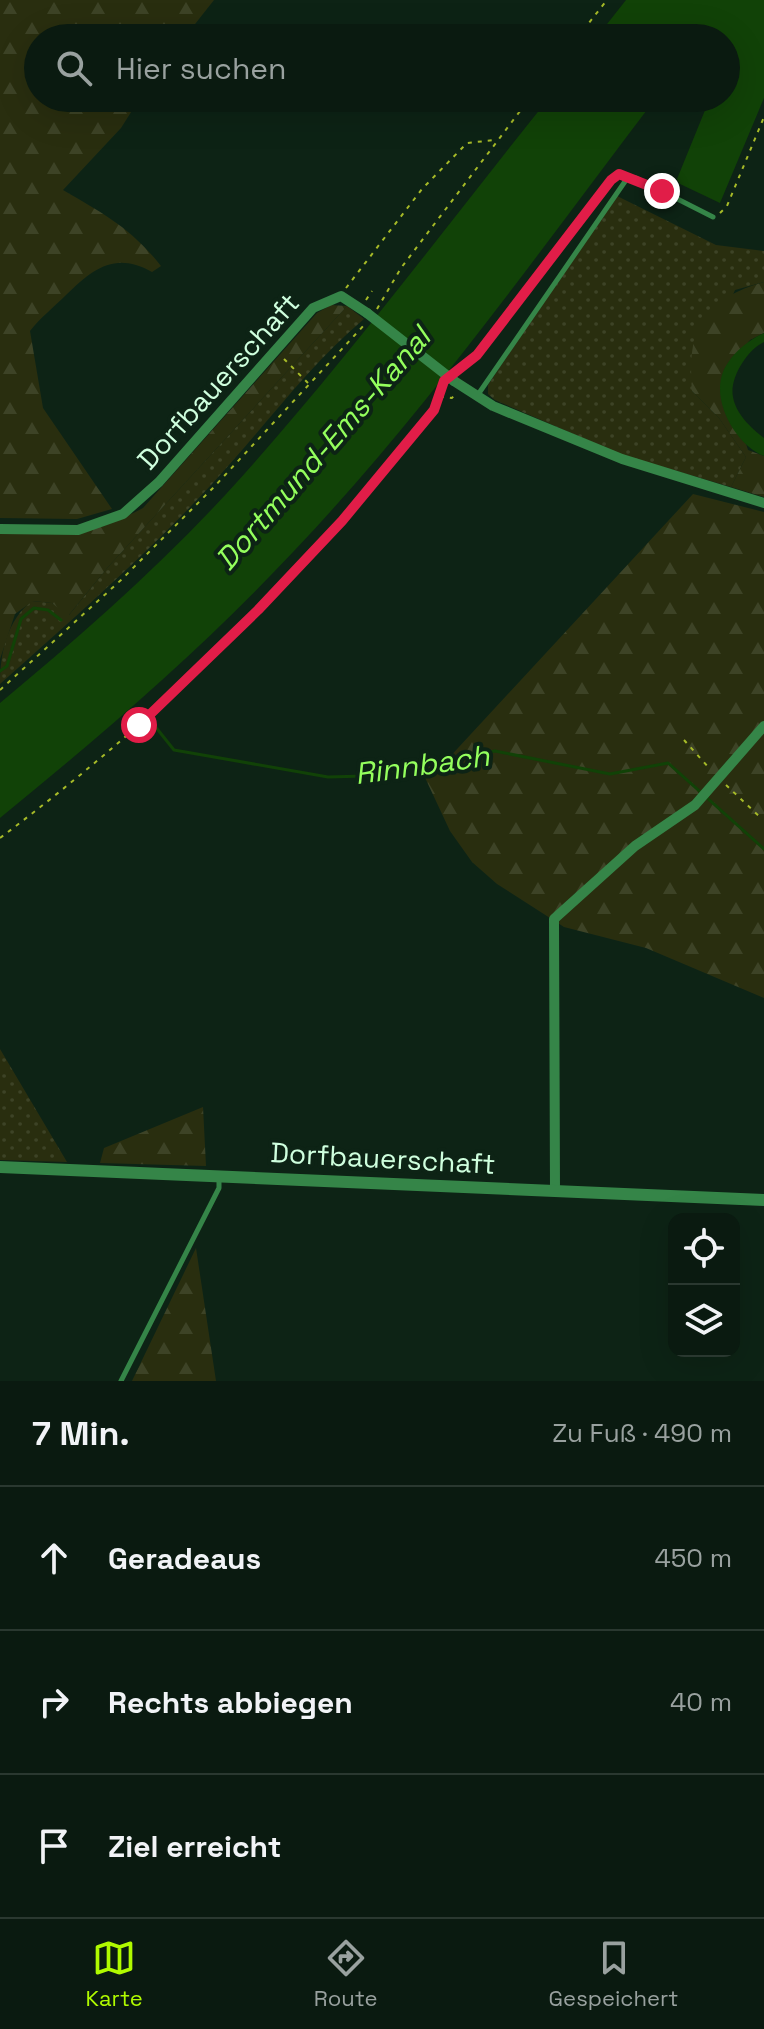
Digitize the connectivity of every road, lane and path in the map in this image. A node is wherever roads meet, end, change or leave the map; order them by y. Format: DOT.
graph roads {
  1 [pos="607,0"];
  2 [pos="588,24"];
  3 [pos="519,112"];
  4 [pos="764,117"];
  5 [pos="497,140"];
  6 [pos="636,178"];
  7 [pos="713,217"];
  8 [pos="341,296"];
  9 [pos="369,316"];
  10 [pos="275,350"];
  11 [pos="450,378"];
  12 [pos="308,383"];
  13 [pos="438,396"];
  14 [pos="477,397"];
  15 [pos="452,398"];
  16 [pos="764,503"];
  17 [pos="0,529"];
  18 [pos="0,690"];
  19 [pos="764,726"];
  20 [pos="0,838"];
  21 [pos="0,1167"];
  22 [pos="219,1174"];
  23 [pos="555,1190"];
  24 [pos="764,1200"];
  25 [pos="121,1381"];
  1 -- 2 [label="path"];
  3 -- 5 [label="path"];
  4 -- 7 [label="path"];
  5 -- 8 [label="path"];
  5 -- 9 [label="path"];
  6 -- 7 [label="lane"];
  6 -- 11 [label="path"];
  6 -- 14 [label="lane"];
  8 -- 9 [label="street, Dorfbauerschaft"];
  8 -- 10 [label="street, Dorfbauerschaft"];
  9 -- 11 [label="street, Dorfbauerschaft, bridge"];
  9 -- 12 [label="path"];
  10 -- 12 [label="path"];
  10 -- 17 [label="street, Dorfbauerschaft"];
  11 -- 13 [label="path"];
  11 -- 14 [label="street, Dorfbauerschaft"];
  12 -- 18 [label="path"];
  13 -- 15 [label="path"];
  13 -- 20 [label="path"];
  14 -- 16 [label="street, Dorfbauerschaft"];
  19 -- 23 [label="street"];
  21 -- 22 [label="street, Dorfbauerschaft"];
  22 -- 23 [label="street, Dorfbauerschaft"];
  22 -- 25 [label="lane"];
  23 -- 24 [label="street, Dorfbauerschaft"];
}
